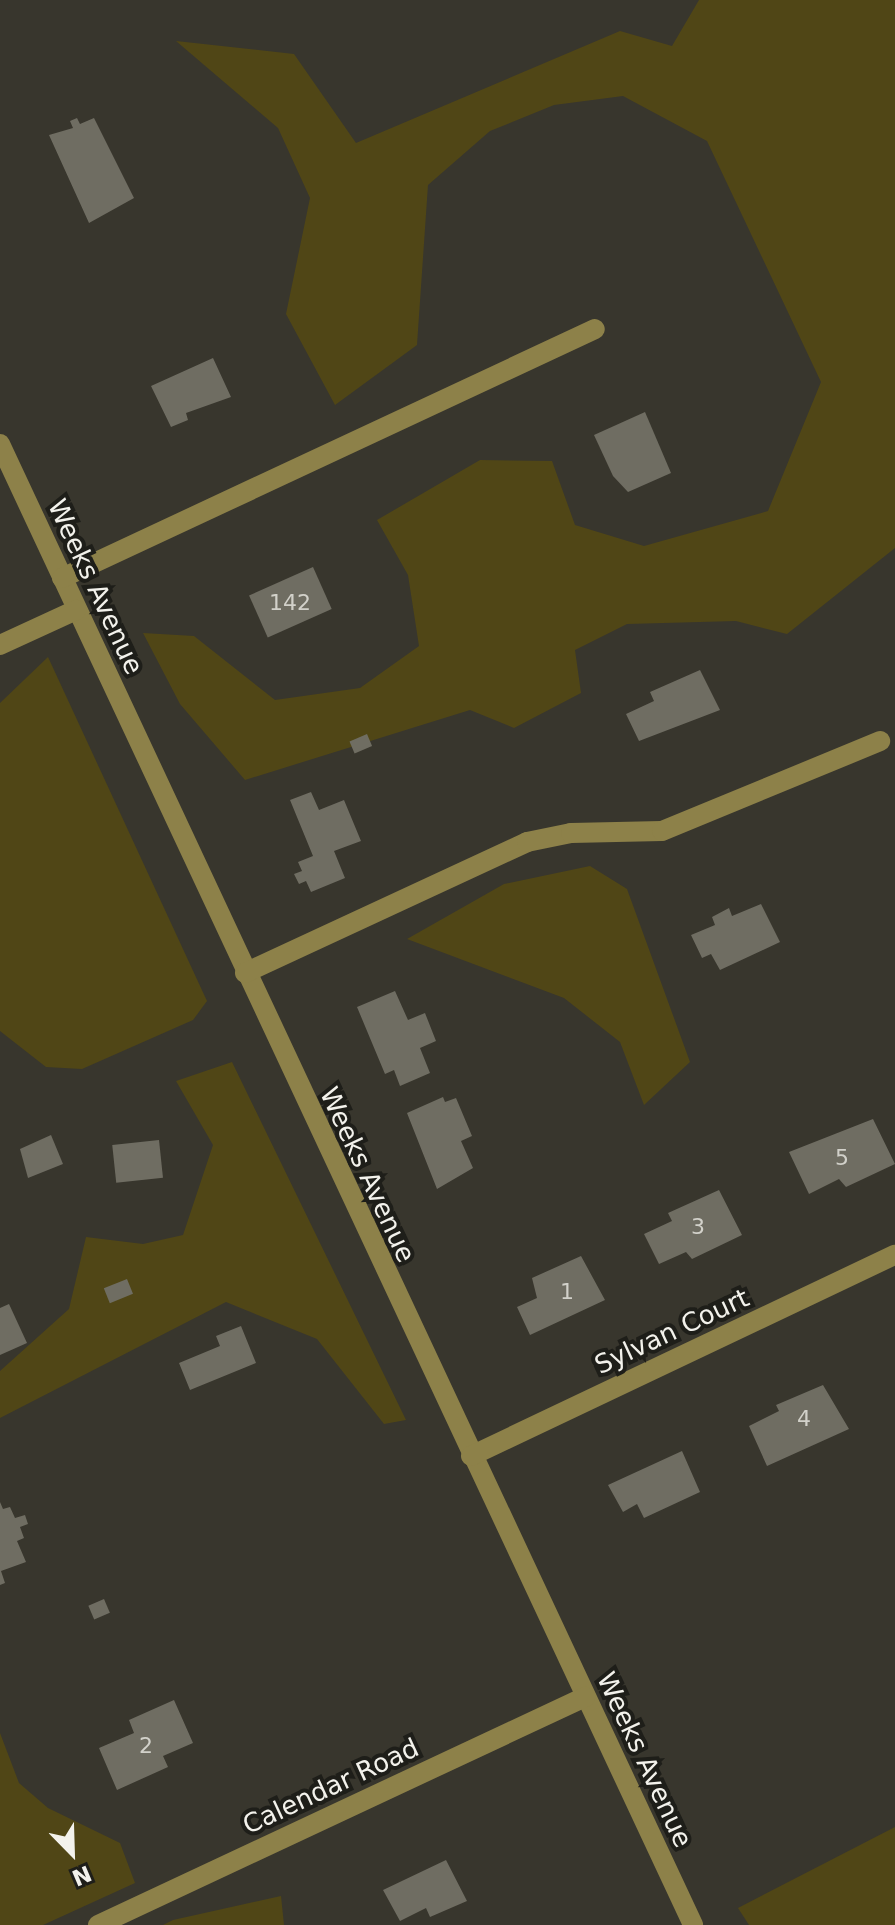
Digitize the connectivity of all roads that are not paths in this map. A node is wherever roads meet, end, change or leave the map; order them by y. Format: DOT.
graph roads {
  1 [pos="595,329"];
  2 [pos="0,444"];
  3 [pos="62,578"];
  4 [pos="76,610"];
  5 [pos="0,645"];
  6 [pos="880,741"];
  7 [pos="245,973"];
  8 [pos="895,1255"];
  9 [pos="471,1456"];
  10 [pos="585,1697"];
  11 [pos="98,1925"];
  12 [pos="693,1925"];
  1 -- 3 [label="street"];
  2 -- 3 [label="street, Weeks Avenue"];
  3 -- 4 [label="street, Weeks Avenue"];
  4 -- 5 [label="street"];
  4 -- 7 [label="street, Weeks Avenue"];
  6 -- 7 [label="street"];
  7 -- 9 [label="street, Weeks Avenue"];
  8 -- 9 [label="street, Sylvan Court"];
  9 -- 10 [label="street, Weeks Avenue"];
  10 -- 11 [label="street, Calendar Road"];
  10 -- 12 [label="street, Weeks Avenue"];
}
